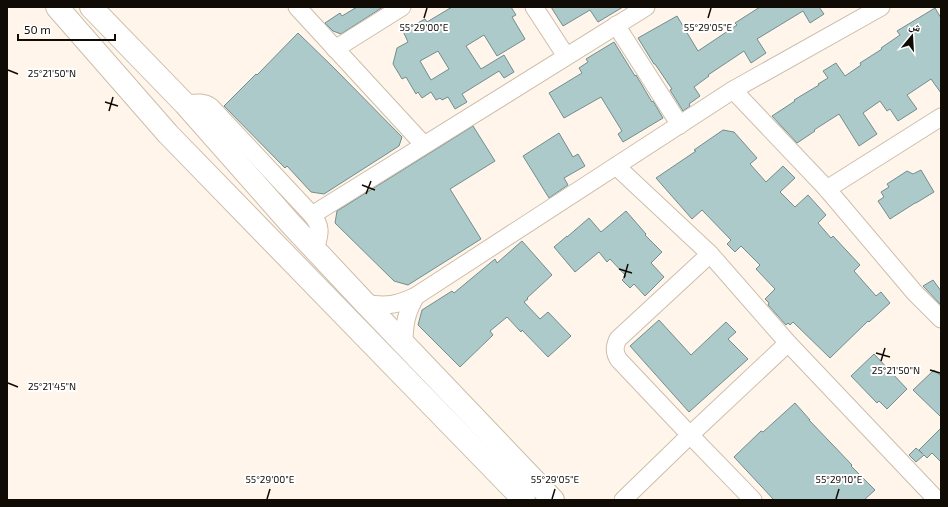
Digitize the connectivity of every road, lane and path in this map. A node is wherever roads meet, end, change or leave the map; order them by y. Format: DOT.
graph roads {
  1 [pos="57,7"];
  2 [pos="297,7"];
  3 [pos="402,7"];
  4 [pos="534,7"];
  5 [pos="646,7"];
  6 [pos="879,8"];
  7 [pos="98,9"];
  8 [pos="616,25"];
  9 [pos="335,49"];
  10 [pos="566,56"];
  11 [pos="733,90"];
  12 [pos="185,104"];
  13 [pos="941,117"];
  14 [pos="680,125"];
  15 [pos="424,145"];
  16 [pos="616,166"];
  17 [pos="827,189"];
  18 [pos="312,215"];
  19 [pos="315,250"];
  20 [pos="710,254"];
  21 [pos="416,296"];
  22 [pos="365,303"];
  23 [pos="941,319"];
  24 [pos="788,343"];
  25 [pos="404,345"];
  26 [pos="690,435"];
  27 [pos="524,500"];
  28 [pos="553,500"];
  29 [pos="623,500"];
  30 [pos="753,500"];
  31 [pos="937,500"];
  1 -- 27 [label="main road"];
  2 -- 9 [label="street"];
  3 -- 9 [label="street"];
  4 -- 10 [label="street"];
  5 -- 8 [label="street"];
  6 -- 11 [label="street"];
  7 -- 12 [label="main road"];
  8 -- 10 [label="street"];
  8 -- 14 [label="street"];
  9 -- 15 [label="street"];
  10 -- 15 [label="street"];
  11 -- 14 [label="street"];
  11 -- 17 [label="street"];
  12 -- 18 [label="street"];
  12 -- 19 [label="main road"];
  13 -- 17 [label="street"];
  14 -- 16 [label="street"];
  15 -- 18 [label="street"];
  16 -- 20 [label="street"];
  16 -- 21 [label="street"];
  17 -- 23 [label="street"];
  18 -- 19 [label="street"];
  19 -- 22 [label="main road"];
  20 -- 24 [label="street"];
  20 -- 26 [label="street"];
  21 -- 22 [label="street"];
  21 -- 25 [label="street"];
  22 -- 25 [label="main road"];
  24 -- 26 [label="street"];
  24 -- 31 [label="street"];
  25 -- 28 [label="main road"];
  26 -- 29 [label="street"];
  26 -- 30 [label="street"];
}
